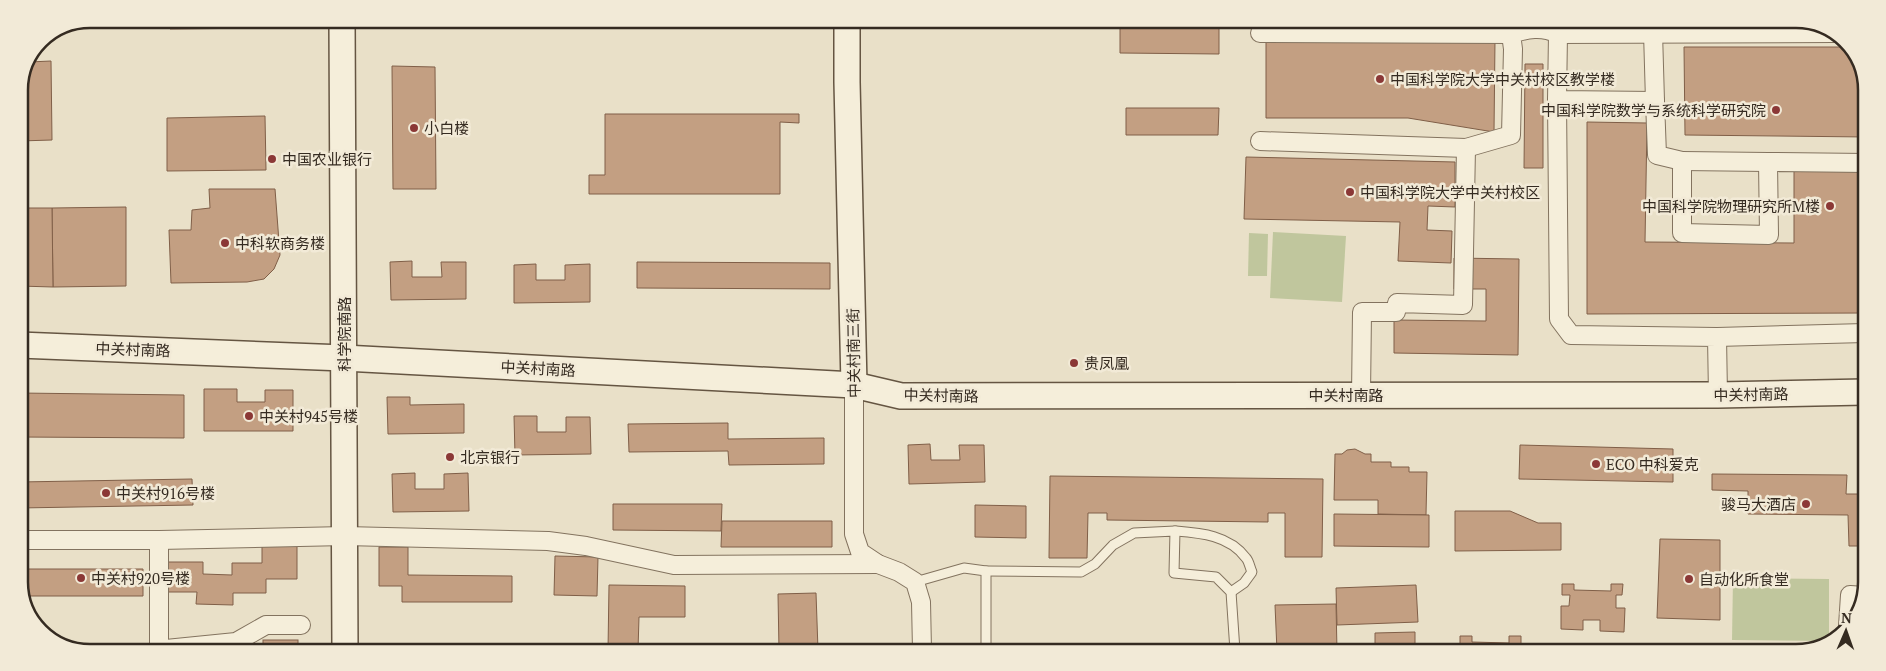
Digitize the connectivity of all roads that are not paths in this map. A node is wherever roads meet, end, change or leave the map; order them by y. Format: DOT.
graph roads {
  1 [pos="342,28"];
  2 [pos="847,28"];
  3 [pos="1520,28"];
  4 [pos="1653,32"];
  5 [pos="1260,33"];
  6 [pos="1821,33"];
  7 [pos="1558,34"];
  8 [pos="1557,100"];
  9 [pos="1655,101"];
  10 [pos="1260,141"];
  11 [pos="1466,148"];
  12 [pos="1682,161"];
  13 [pos="1768,162"];
  14 [pos="1858,163"];
  15 [pos="1858,333"];
  16 [pos="1717,337"];
  17 [pos="28,345"];
  18 [pos="344,358"];
  19 [pos="854,385"];
  20 [pos="1858,392"];
  21 [pos="1361,395"];
  22 [pos="1718,395"];
  23 [pos="1175,531"];
  24 [pos="345,536"];
  25 [pos="28,540"];
  26 [pos="159,540"];
  27 [pos="878,564"];
  28 [pos="986,572"];
  29 [pos="915,582"];
  30 [pos="1231,592"];
  31 [pos="1857,595"];
  32 [pos="1849,606"];
  33 [pos="300,626"];
  34 [pos="159,644"];
  35 [pos="216,644"];
  36 [pos="345,644"];
  37 [pos="922,644"];
  38 [pos="986,644"];
  39 [pos="1235,644"];
  1 -- 18 [label="street, 科学院南路"];
  2 -- 19 [label="street, 中关村南三街"];
  3 -- 5 [label="street"];
  3 -- 7 [label="street"];
  3 -- 11 [label="street"];
  4 -- 6 [label="street"];
  4 -- 7 [label="street"];
  4 -- 9 [label="street"];
  7 -- 8 [label="street"];
  8 -- 9 [label="street"];
  8 -- 16 [label="street"];
  9 -- 12 [label="street"];
  10 -- 11 [label="street"];
  11 -- 21 [label="street"];
  12 -- 13 [label="street"];
  12 -- 13 [label="street"];
  13 -- 14 [label="street"];
  15 -- 16 [label="street"];
  16 -- 22 [label="street"];
  17 -- 18 [label="street, 中关村南路"];
  18 -- 19 [label="street, 中关村南路"];
  18 -- 24 [label="street, 科学院南路"];
  19 -- 21 [label="street, 中关村南路"];
  19 -- 27 [label="street, 中关村南三街"];
  20 -- 22 [label="street, 中关村南路"];
  21 -- 22 [label="street, 中关村南路"];
  23 -- 28 [label="lane"];
  23 -- 30 [label="lane"];
  23 -- 30 [label="lane"];
  24 -- 26 [label="street"];
  24 -- 27 [label="street"];
  24 -- 36 [label="street, 科学院南路"];
  25 -- 26 [label="street"];
  26 -- 34 [label="street"];
  27 -- 29 [label="street, 中关村南三街"];
  28 -- 29 [label="lane"];
  28 -- 38 [label="lane"];
  29 -- 37 [label="street"];
  30 -- 39 [label="lane"];
  31 -- 32 [label="street"];
  33 -- 35 [label="street"];
}
